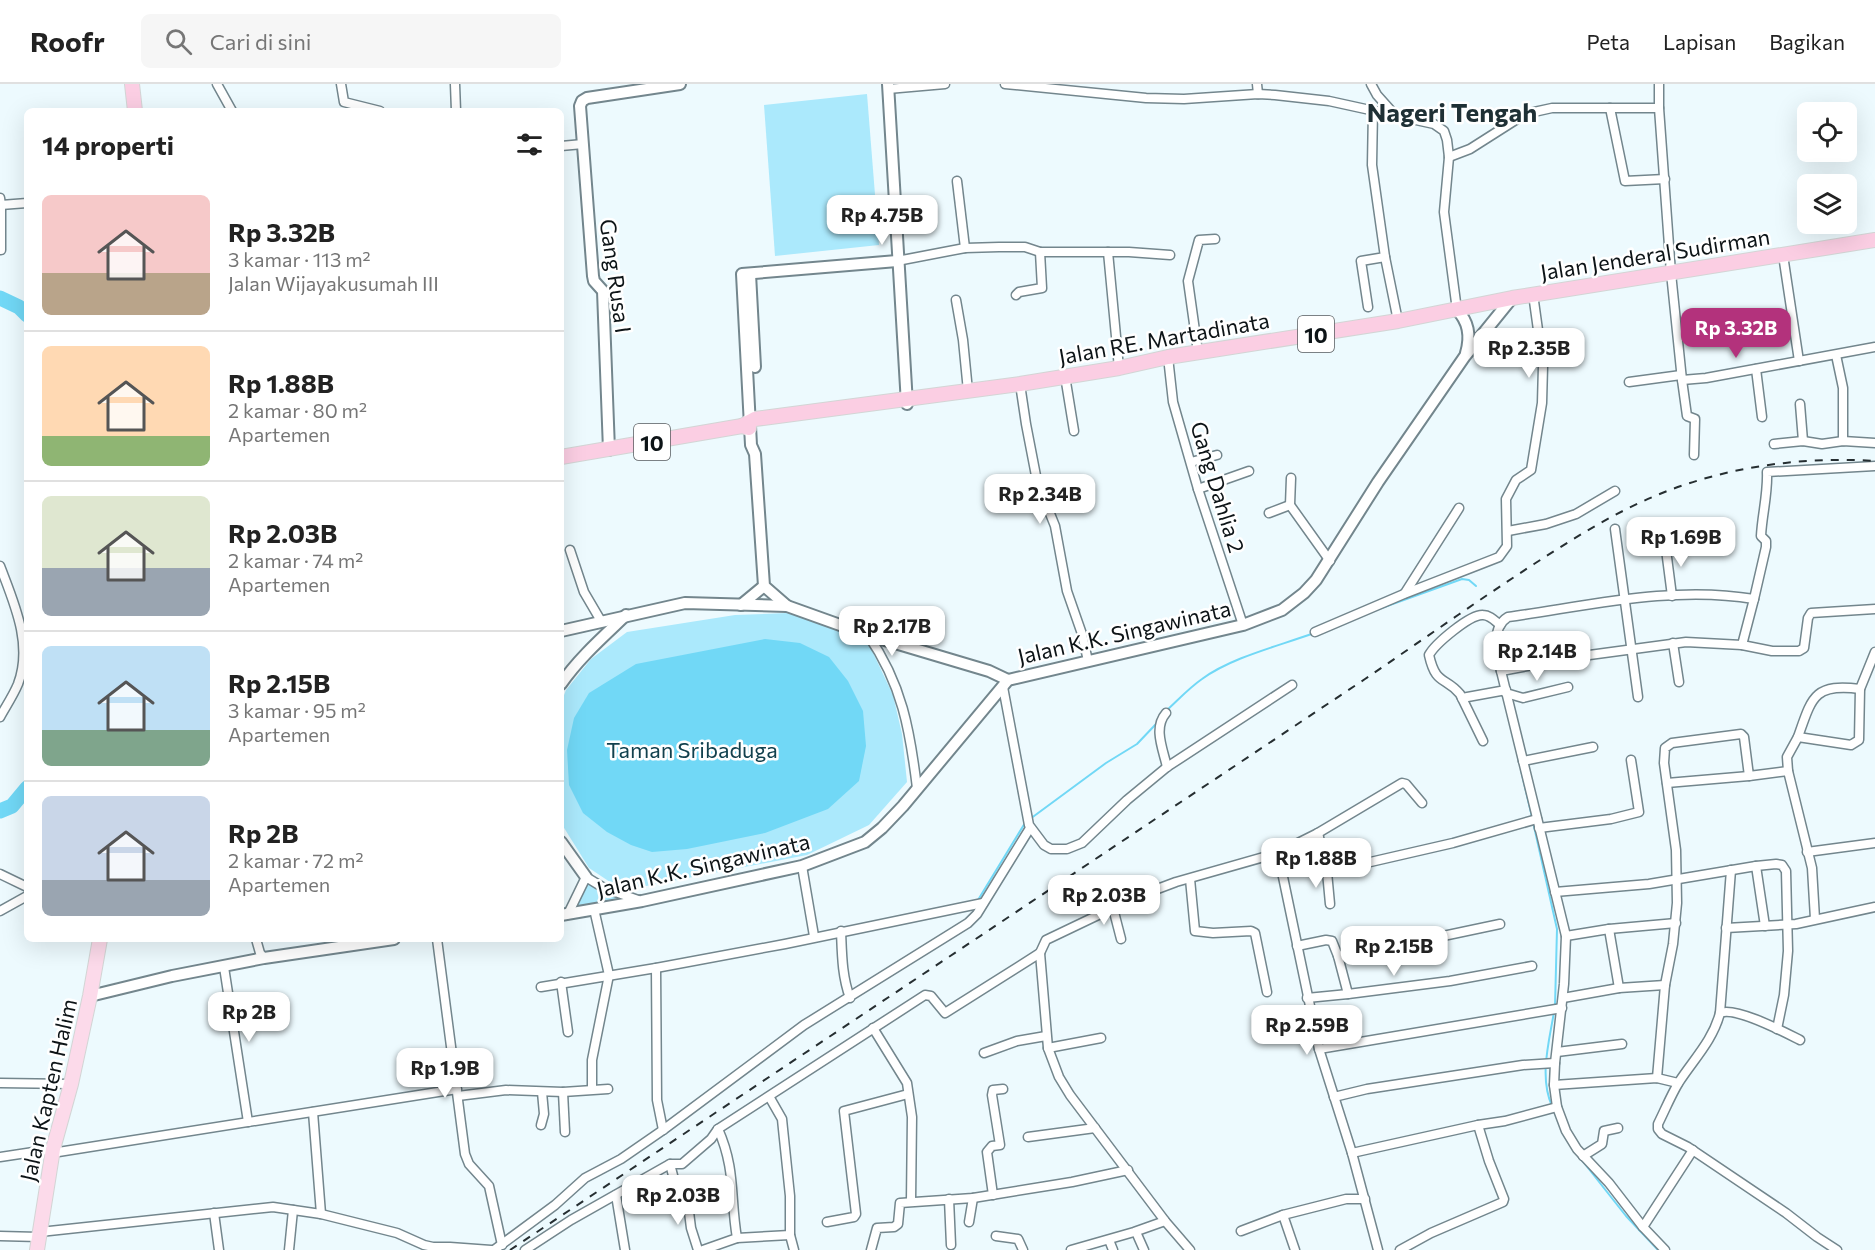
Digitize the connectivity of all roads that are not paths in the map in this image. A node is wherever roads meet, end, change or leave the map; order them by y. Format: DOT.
graph roads {
  1 [pos="132,84"];
  2 [pos="217,84"];
  3 [pos="341,84"];
  4 [pos="455,84"];
  5 [pos="680,84"];
  6 [pos="945,84"];
  7 [pos="1005,84"];
  8 [pos="1257,84"];
  9 [pos="1371,84"];
  10 [pos="1659,84"];
  11 [pos="1038,86"];
  12 [pos="888,87"];
  13 [pos="1258,94"];
  14 [pos="135,108"];
  15 [pos="230,108"];
  16 [pos="368,108"];
  17 [pos="456,108"];
  18 [pos="1610,108"];
  19 [pos="1659,108"];
  20 [pos="1373,110"];
  21 [pos="1394,114"];
  22 [pos="583,144"];
  23 [pos="564,146"];
  24 [pos="1449,157"];
  25 [pos="1665,179"];
  26 [pos="957,181"];
  27 [pos="0,201"];
  28 [pos="24,203"];
  29 [pos="1215,238"];
  30 [pos="1875,240"];
  31 [pos="965,248"];
  32 [pos="1,250"];
  33 [pos="1040,252"];
  34 [pos="1108,252"];
  35 [pos="1170,255"];
  36 [pos="1783,255"];
  37 [pos="1385,257"];
  38 [pos="897,261"];
  39 [pos="1671,273"];
  40 [pos="1533,294"];
  41 [pos="1016,296"];
  42 [pos="1512,298"];
  43 [pos="956,300"];
  44 [pos="1368,307"];
  45 [pos="1457,310"];
  46 [pos="1398,321"];
  47 [pos="1875,347"];
  48 [pos="1198,352"];
  49 [pos="1836,355"];
  50 [pos="1465,356"];
  51 [pos="1168,357"];
  52 [pos="1799,361"];
  53 [pos="1119,368"];
  54 [pos="1755,369"];
  55 [pos="1065,376"];
  56 [pos="1682,378"];
  57 [pos="1629,382"];
  58 [pos="1020,384"];
  59 [pos="968,391"];
  60 [pos="907,401"];
  61 [pos="1800,404"];
  62 [pos="1762,417"];
  63 [pos="751,424"];
  64 [pos="1074,430"];
  65 [pos="1803,441"];
  66 [pos="1843,441"];
  67 [pos="1875,443"];
  68 [pos="1774,444"];
  69 [pos="609,450"];
  70 [pos="1217,455"];
  71 [pos="1694,455"];
  72 [pos="564,457"];
  73 [pos="1191,462"];
  74 [pos="1875,466"];
  75 [pos="1249,471"];
  76 [pos="1291,478"];
  77 [pos="1198,489"];
  78 [pos="1615,490"];
  79 [pos="1290,505"];
  80 [pos="1459,508"];
  81 [pos="1269,513"];
  82 [pos="1615,529"];
  83 [pos="1508,531"];
  84 [pos="1665,542"];
  85 [pos="570,550"];
  86 [pos="1329,561"];
  87 [pos="0,566"];
  88 [pos="764,586"];
  89 [pos="1404,594"];
  90 [pos="1672,596"];
  91 [pos="1754,599"];
  92 [pos="1624,600"];
  93 [pos="741,605"];
  94 [pos="787,606"];
  95 [pos="1875,609"];
  96 [pos="626,615"];
  97 [pos="601,621"];
  98 [pos="1243,625"];
  99 [pos="1500,625"];
  100 [pos="564,630"];
  101 [pos="1315,632"];
  102 [pos="868,635"];
  103 [pos="1673,643"];
  104 [pos="1742,645"];
  105 [pos="1631,649"];
  106 [pos="1875,652"];
  107 [pos="1088,661"];
  108 [pos="1501,671"];
  109 [pos="564,680"];
  110 [pos="1679,682"];
  111 [pos="1005,684"];
  112 [pos="1292,685"];
  113 [pos="1568,687"];
  114 [pos="1860,689"];
  115 [pos="1504,691"];
  116 [pos="1638,697"];
  117 [pos="1462,698"];
  118 [pos="1166,713"];
  119 [pos="0,717"];
  120 [pos="1798,737"];
  121 [pos="1483,741"];
  122 [pos="1593,747"];
  123 [pos="1631,760"];
  124 [pos="1523,761"];
  125 [pos="1167,766"];
  126 [pos="1788,771"];
  127 [pos="1749,776"];
  128 [pos="1667,783"];
  129 [pos="917,788"];
  130 [pos="1422,803"];
  131 [pos="1537,822"];
  132 [pos="1028,823"];
  133 [pos="1318,833"];
  134 [pos="1875,843"];
  135 [pos="564,846"];
  136 [pos="1807,852"];
  137 [pos="1278,853"];
  138 [pos="802,866"];
  139 [pos="1756,866"];
  140 [pos="1731,870"];
  141 [pos="1327,872"];
  142 [pos="0,874"];
  143 [pos="586,876"];
  144 [pos="1190,879"];
  145 [pos="1677,879"];
  146 [pos="24,886"];
  147 [pos="1555,892"];
  148 [pos="24,898"];
  149 [pos="642,901"];
  150 [pos="983,903"];
  151 [pos="1330,904"];
  152 [pos="1875,907"];
  153 [pos="1113,908"];
  154 [pos="594,909"];
  155 [pos="0,911"];
  156 [pos="565,914"];
  157 [pos="1815,919"];
  158 [pos="1676,923"];
  159 [pos="1500,924"];
  160 [pos="1787,925"];
  161 [pos="1766,926"];
  162 [pos="1726,928"];
  163 [pos="1609,929"];
  164 [pos="841,931"];
  165 [pos="814,936"];
  166 [pos="1566,936"];
  167 [pos="1121,939"];
  168 [pos="99,942"];
  169 [pos="257,942"];
  170 [pos="373,942"];
  171 [pos="437,942"];
  172 [pos="1297,946"];
  173 [pos="1040,953"];
  174 [pos="1338,956"];
  175 [pos="264,958"];
  176 [pos="1532,966"];
  177 [pos="224,967"];
  178 [pos="656,968"];
  179 [pos="609,975"];
  180 [pos="561,982"];
  181 [pos="1665,985"];
  182 [pos="541,987"];
  183 [pos="1619,988"];
  184 [pos="1267,992"];
  185 [pos="1348,994"];
  186 [pos="90,996"];
  187 [pos="850,998"];
  188 [pos="1307,998"];
  189 [pos="1563,998"];
  190 [pos="1557,1009"];
  191 [pos="1720,1013"];
  192 [pos="873,1028"];
  193 [pos="1777,1029"];
  194 [pos="567,1032"];
  195 [pos="1046,1036"];
  196 [pos="1101,1038"];
  197 [pos="1800,1040"];
  198 [pos="1622,1044"];
  199 [pos="1048,1048"];
  200 [pos="1318,1049"];
  201 [pos="1557,1052"];
  202 [pos="984,1053"];
  203 [pos="1549,1063"];
  204 [pos="1657,1078"];
  205 [pos="0,1083"];
  206 [pos="1678,1083"];
  207 [pos="71,1084"];
  208 [pos="1554,1085"];
  209 [pos="592,1089"];
  210 [pos="608,1089"];
  211 [pos="1003,1089"];
  212 [pos="542,1092"];
  213 [pos="563,1092"];
  214 [pos="458,1093"];
  215 [pos="909,1094"];
  216 [pos="1334,1096"];
  217 [pos="770,1098"];
  218 [pos="1555,1108"];
  219 [pos="313,1112"];
  220 [pos="248,1122"];
  221 [pos="542,1125"];
  222 [pos="1478,1125"];
  223 [pos="1095,1128"];
  224 [pos="1618,1128"];
  225 [pos="718,1129"];
  226 [pos="663,1130"];
  227 [pos="565,1132"];
  228 [pos="1028,1137"];
  229 [pos="1693,1150"];
  230 [pos="53,1151"];
  231 [pos="1352,1153"];
  232 [pos="1583,1156"];
  233 [pos="0,1157"];
  234 [pos="670,1164"];
  235 [pos="1128,1170"];
  236 [pos="676,1187"];
  237 [pos="616,1195"];
  238 [pos="993,1195"];
  239 [pos="687,1196"];
  240 [pos="973,1198"];
  241 [pos="949,1199"];
  242 [pos="1365,1199"];
  243 [pos="911,1201"];
  244 [pos="293,1210"];
  245 [pos="214,1213"];
  246 [pos="321,1214"];
  247 [pos="1284,1215"];
  248 [pos="1165,1221"];
  249 [pos="826,1222"];
  250 [pos="969,1222"];
  251 [pos="1643,1227"];
  252 [pos="1241,1231"];
  253 [pos="1136,1232"];
  254 [pos="737,1234"];
  255 [pos="0,1236"];
  256 [pos="996,1236"];
  257 [pos="39,1239"];
  258 [pos="1109,1240"];
  259 [pos="792,1242"];
  260 [pos="951,1245"];
  261 [pos="496,1248"];
  262 [pos="219,1250"];
  263 [pos="289,1250"];
  264 [pos="525,1250"];
  265 [pos="625,1250"];
  266 [pos="701,1250"];
  267 [pos="871,1250"];
  268 [pos="1023,1250"];
  269 [pos="1071,1250"];
  270 [pos="1113,1250"];
  271 [pos="1143,1250"];
  272 [pos="1190,1250"];
  273 [pos="1295,1250"];
  274 [pos="1378,1250"];
  275 [pos="1400,1250"];
  276 [pos="1665,1250"];
  277 [pos="1837,1250"];
  1 -- 14 [label="highway"];
  2 -- 15 [label="street"];
  3 -- 16 [label="street"];
  4 -- 17 [label="street"];
  5 -- 22 [label="street, Gang Rusa I"];
  6 -- 12 [label="street"];
  7 -- 11 [label="street"];
  8 -- 13 [label="street"];
  9 -- 21 [label="street"];
  10 -- 19 [label="street"];
  11 -- 13 [label="street"];
  12 -- 38 [label="street"];
  13 -- 20 [label="street"];
  18 -- 19 [label="street"];
  18 -- 24 [label="street"];
  18 -- 25 [label="street"];
  19 -- 25 [label="street"];
  20 -- 21 [label="street"];
  20 -- 37 [label="street"];
  21 -- 24 [label="street"];
  22 -- 23 [label="street"];
  22 -- 69 [label="street, Gang Rusa I"];
  24 -- 45 [label="street"];
  25 -- 39 [label="street"];
  26 -- 31 [label="street"];
  27 -- 28 [label="street"];
  27 -- 32 [label="street"];
  29 -- 48 [label="street"];
  30 -- 36 [label="highway, Jalan Jenderal Sudirman / 10"];
  31 -- 33 [label="street"];
  31 -- 38 [label="street"];
  33 -- 34 [label="street"];
  33 -- 41 [label="street"];
  34 -- 35 [label="street"];
  34 -- 53 [label="street"];
  36 -- 39 [label="highway, Jalan Jenderal Sudirman / 10"];
  36 -- 52 [label="street"];
  37 -- 44 [label="street"];
  37 -- 46 [label="street"];
  38 -- 60 [label="street"];
  38 -- 63 [label="street"];
  39 -- 40 [label="highway, Jalan Jenderal Sudirman / 10"];
  39 -- 56 [label="street"];
  40 -- 42 [label="highway, Jalan Jenderal Sudirman / 10"];
  40 -- 83 [label="street"];
  42 -- 45 [label="highway, Jalan RE. Martadinata / 10"];
  42 -- 50 [label="street, Jalan K.K. Singawinata"];
  43 -- 59 [label="street"];
  45 -- 46 [label="highway, Jalan RE. Martadinata / 10"];
  45 -- 50 [label="street, Jalan K.K. Singawinata"];
  46 -- 48 [label="highway, Jalan RE. Martadinata / 10"];
  47 -- 49 [label="street"];
  48 -- 51 [label="highway, Jalan RE. Martadinata / 10"];
  49 -- 52 [label="street"];
  49 -- 66 [label="street"];
  50 -- 86 [label="street, Jalan K.K. Singawinata"];
  51 -- 53 [label="highway, Jalan RE. Martadinata / 10"];
  51 -- 73 [label="street, Gang Dahlia 2"];
  52 -- 54 [label="street"];
  53 -- 55 [label="highway, Jalan RE. Martadinata / 10"];
  54 -- 56 [label="street"];
  54 -- 62 [label="street"];
  55 -- 58 [label="highway, Jalan RE. Martadinata / 10"];
  55 -- 64 [label="street"];
  56 -- 57 [label="street"];
  56 -- 71 [label="street"];
  58 -- 59 [label="highway, Jalan RE. Martadinata / 10"];
  58 -- 107 [label="street"];
  59 -- 60 [label="highway, Jalan RE. Martadinata / 10"];
  60 -- 63 [label="highway, Jalan RE. Martadinata / 10"];
  61 -- 65 [label="street"];
  63 -- 69 [label="highway, Jalan RE. Martadinata / 10"];
  63 -- 88 [label="street"];
  65 -- 66 [label="street"];
  65 -- 68 [label="street"];
  66 -- 67 [label="street"];
  69 -- 72 [label="highway, Jalan RE. Martadinata / 10"];
  70 -- 73 [label="street"];
  73 -- 77 [label="street, Gang Dahlia 2"];
  74 -- 91 [label="street"];
  75 -- 77 [label="street"];
  76 -- 79 [label="street"];
  77 -- 98 [label="street, Gang Dahlia 2"];
  78 -- 83 [label="street"];
  79 -- 81 [label="street"];
  79 -- 86 [label="street"];
  80 -- 89 [label="street"];
  82 -- 92 [label="street"];
  83 -- 89 [label="street"];
  84 -- 90 [label="street"];
  85 -- 97 [label="street"];
  86 -- 98 [label="street, Jalan K.K. Singawinata"];
  87 -- 119 [label="street"];
  88 -- 93 [label="street"];
  88 -- 94 [label="street"];
  89 -- 101 [label="street"];
  90 -- 91 [label="street"];
  90 -- 92 [label="street"];
  91 -- 104 [label="street"];
  92 -- 99 [label="street"];
  92 -- 105 [label="street"];
  93 -- 94 [label="street"];
  93 -- 96 [label="street"];
  94 -- 102 [label="street"];
  95 -- 104 [label="street"];
  96 -- 97 [label="street"];
  96 -- 109 [label="street"];
  97 -- 100 [label="street"];
  98 -- 107 [label="street, Jalan K.K. Singawinata"];
  99 -- 108 [label="street"];
  99 -- 117 [label="street"];
  102 -- 111 [label="street"];
  102 -- 129 [label="street"];
  103 -- 104 [label="street"];
  103 -- 105 [label="street"];
  103 -- 110 [label="street"];
  105 -- 108 [label="street"];
  105 -- 116 [label="street"];
  106 -- 114 [label="street"];
  107 -- 111 [label="street, Jalan K.K. Singawinata"];
  108 -- 115 [label="street"];
  111 -- 129 [label="street, Jalan K.K. Singawinata"];
  111 -- 132 [label="street"];
  112 -- 125 [label="street"];
  113 -- 115 [label="street"];
  114 -- 120 [label="street"];
  114 -- 120 [label="street"];
  115 -- 117 [label="street"];
  115 -- 124 [label="street"];
  117 -- 121 [label="street"];
  118 -- 125 [label="street"];
  120 -- 126 [label="street"];
  122 -- 124 [label="street"];
  123 -- 131 [label="street"];
  124 -- 131 [label="street"];
  125 -- 132 [label="street"];
  126 -- 127 [label="street"];
  126 -- 136 [label="street"];
  127 -- 128 [label="street"];
  127 -- 128 [label="street"];
  128 -- 145 [label="street"];
  129 -- 138 [label="street, Jalan K.K. Singawinata"];
  130 -- 133 [label="street"];
  131 -- 141 [label="street"];
  131 -- 147 [label="street"];
  132 -- 150 [label="street"];
  133 -- 137 [label="street"];
  133 -- 141 [label="street"];
  134 -- 136 [label="street"];
  135 -- 143 [label="street"];
  136 -- 157 [label="street"];
  137 -- 144 [label="street"];
  137 -- 172 [label="street"];
  138 -- 149 [label="street, Jalan K.K. Singawinata"];
  138 -- 165 [label="street"];
  139 -- 140 [label="street"];
  139 -- 160 [label="street"];
  139 -- 161 [label="street"];
  140 -- 145 [label="street"];
  140 -- 162 [label="street"];
  141 -- 151 [label="street"];
  142 -- 146 [label="street"];
  143 -- 149 [label="street"];
  143 -- 156 [label="street"];
  144 -- 153 [label="street"];
  144 -- 184 [label="street"];
  145 -- 147 [label="street"];
  145 -- 158 [label="street"];
  147 -- 166 [label="street"];
  148 -- 155 [label="street"];
  149 -- 154 [label="street, Jalan K.K. Singawinata"];
  150 -- 164 [label="street"];
  150 -- 187 [label="street"];
  152 -- 157 [label="street"];
  153 -- 167 [label="street"];
  153 -- 173 [label="street"];
  154 -- 156 [label="street, Jalan K.K. Singawinata"];
  154 -- 179 [label="street"];
  157 -- 160 [label="street"];
  158 -- 163 [label="street"];
  158 -- 181 [label="street"];
  159 -- 174 [label="street"];
  160 -- 161 [label="street"];
  160 -- 193 [label="street"];
  161 -- 162 [label="street"];
  162 -- 191 [label="street"];
  163 -- 166 [label="street"];
  163 -- 183 [label="street"];
  164 -- 165 [label="street"];
  164 -- 187 [label="street"];
  165 -- 178 [label="street"];
  166 -- 189 [label="street"];
  168 -- 186 [label="main road, Jalan Kapten Halim"];
  169 -- 175 [label="street"];
  170 -- 175 [label="street"];
  171 -- 214 [label="street"];
  172 -- 174 [label="street"];
  172 -- 188 [label="street"];
  173 -- 192 [label="street"];
  173 -- 195 [label="street"];
  174 -- 185 [label="street"];
  175 -- 177 [label="street"];
  176 -- 185 [label="street"];
  177 -- 186 [label="street"];
  177 -- 220 [label="street"];
  178 -- 179 [label="street"];
  178 -- 226 [label="street"];
  179 -- 180 [label="street"];
  179 -- 209 [label="street"];
  180 -- 182 [label="street"];
  180 -- 194 [label="street"];
  181 -- 183 [label="street"];
  181 -- 204 [label="street"];
  183 -- 189 [label="street"];
  185 -- 188 [label="street"];
  186 -- 207 [label="main road, Jalan Kapten Halim"];
  187 -- 226 [label="street"];
  188 -- 200 [label="street"];
  189 -- 190 [label="street"];
  190 -- 200 [label="street"];
  190 -- 201 [label="street"];
  191 -- 193 [label="street"];
  191 -- 206 [label="street"];
  192 -- 215 [label="street"];
  192 -- 217 [label="street"];
  193 -- 197 [label="street"];
  195 -- 199 [label="street"];
  195 -- 202 [label="street"];
  196 -- 199 [label="street"];
  198 -- 201 [label="street"];
  199 -- 223 [label="street"];
  200 -- 216 [label="street"];
  201 -- 203 [label="street"];
  203 -- 208 [label="street"];
  203 -- 216 [label="street"];
  204 -- 206 [label="street"];
  204 -- 208 [label="street"];
  205 -- 207 [label="street"];
  206 -- 229 [label="street"];
  207 -- 230 [label="main road, Jalan Kapten Halim"];
  208 -- 218 [label="street"];
  209 -- 210 [label="street"];
  209 -- 213 [label="street"];
  211 -- 238 [label="street"];
  212 -- 213 [label="street"];
  212 -- 214 [label="street"];
  212 -- 221 [label="street"];
  213 -- 227 [label="street"];
  214 -- 219 [label="street"];
  214 -- 261 [label="street"];
  215 -- 243 [label="street"];
  215 -- 249 [label="street"];
  216 -- 231 [label="street"];
  217 -- 225 [label="street"];
  217 -- 259 [label="street"];
  218 -- 222 [label="street"];
  218 -- 232 [label="street"];
  219 -- 220 [label="street"];
  219 -- 246 [label="street"];
  220 -- 230 [label="street"];
  222 -- 231 [label="street"];
  222 -- 275 [label="street"];
  223 -- 228 [label="street"];
  223 -- 235 [label="street"];
  224 -- 232 [label="street"];
  225 -- 234 [label="street"];
  225 -- 254 [label="street"];
  226 -- 261 [label="street"];
  229 -- 251 [label="street"];
  229 -- 277 [label="street"];
  230 -- 233 [label="street"];
  230 -- 257 [label="main road, Jalan Kapten Halim"];
  231 -- 242 [label="street"];
  232 -- 251 [label="street"];
  234 -- 236 [label="street"];
  234 -- 237 [label="street"];
  235 -- 238 [label="street"];
  235 -- 248 [label="street"];
  237 -- 264 [label="street"];
  237 -- 265 [label="street"];
  238 -- 240 [label="street"];
  239 -- 266 [label="street"];
  240 -- 241 [label="street"];
  240 -- 250 [label="street"];
  241 -- 243 [label="street"];
  241 -- 260 [label="street"];
  242 -- 247 [label="street"];
  242 -- 274 [label="street"];
  243 -- 267 [label="street"];
  244 -- 245 [label="street"];
  244 -- 246 [label="street"];
  244 -- 263 [label="street"];
  245 -- 257 [label="street"];
  245 -- 262 [label="street"];
  246 -- 261 [label="street"];
  247 -- 252 [label="street"];
  247 -- 273 [label="street"];
  248 -- 253 [label="street"];
  248 -- 272 [label="street"];
  251 -- 276 [label="street"];
  253 -- 258 [label="street"];
  253 -- 271 [label="street"];
  254 -- 259 [label="street"];
  254 -- 266 [label="street"];
  255 -- 257 [label="street"];
  256 -- 268 [label="street"];
  258 -- 269 [label="street"];
  258 -- 270 [label="street"];
}
